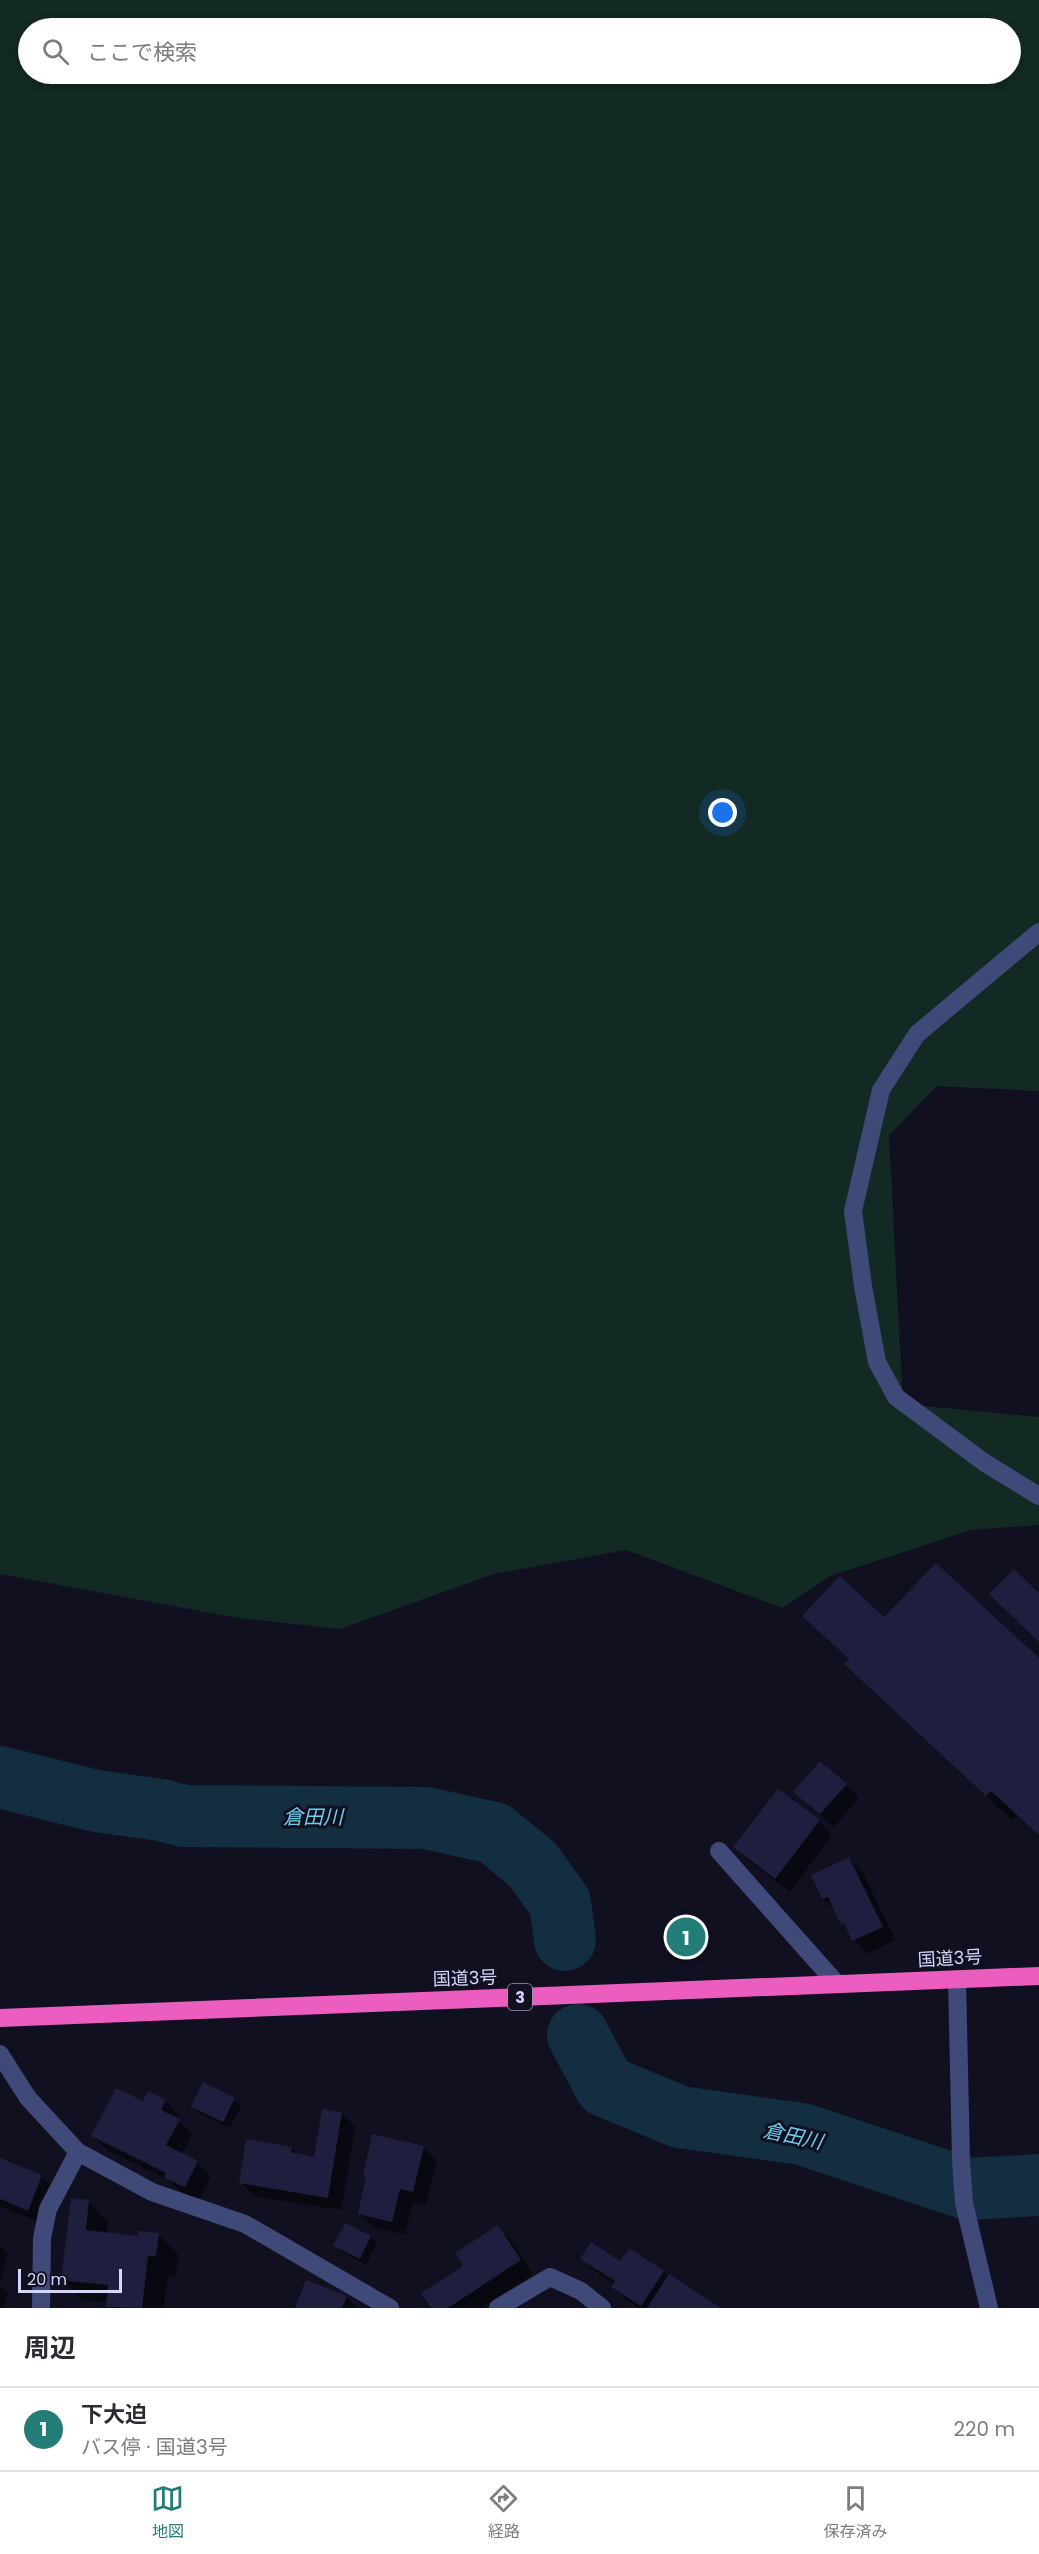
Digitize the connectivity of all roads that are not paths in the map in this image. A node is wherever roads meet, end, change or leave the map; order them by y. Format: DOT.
graph roads {
  1 [pos="1039,932"];
  2 [pos="1039,1496"];
  3 [pos="719,1851"];
  4 [pos="1039,1976"];
  5 [pos="957,1979"];
  6 [pos="837,1984"];
  7 [pos="0,2018"];
  8 [pos="0,2054"];
  9 [pos="78,2152"];
  10 [pos="41,2308"];
  11 [pos="390,2308"];
  12 [pos="498,2308"];
  13 [pos="602,2308"];
  14 [pos="989,2308"];
  1 -- 2 [label="street"];
  3 -- 6 [label="street"];
  4 -- 5 [label="highway, 国道3号 / 3"];
  5 -- 6 [label="highway, 国道3号 / 3"];
  5 -- 14 [label="street"];
  6 -- 7 [label="highway, 国道3号 / 3"];
  8 -- 9 [label="street"];
  9 -- 10 [label="street"];
  9 -- 11 [label="street"];
  12 -- 13 [label="street"];
}
